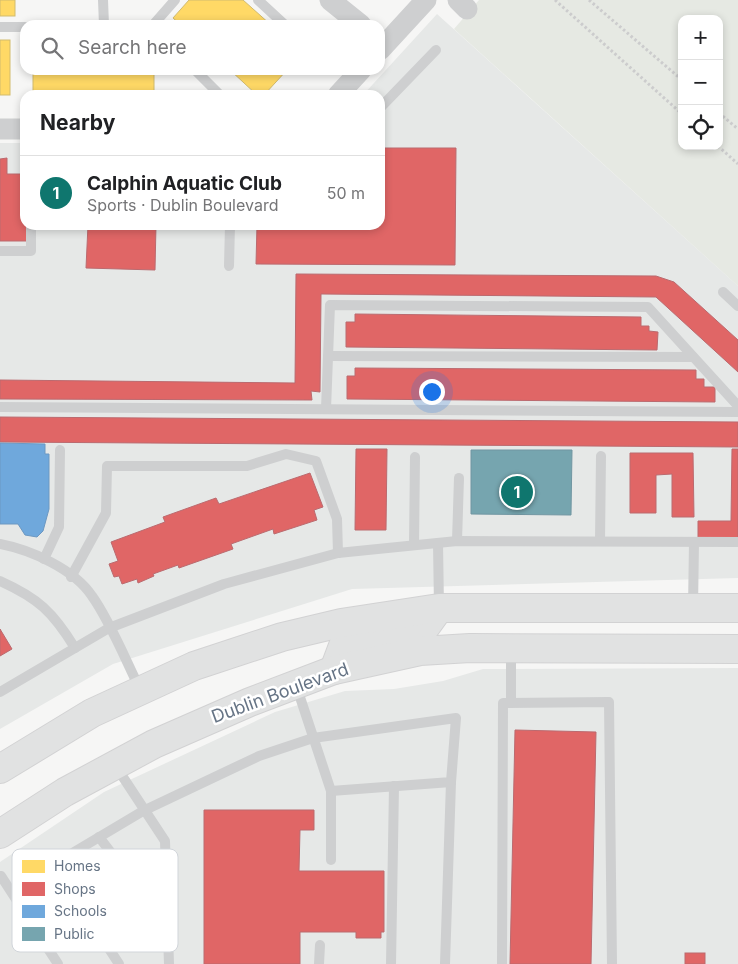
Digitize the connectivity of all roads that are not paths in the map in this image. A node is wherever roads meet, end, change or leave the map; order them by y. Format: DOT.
graph roads {
  1 [pos="103,0"];
  2 [pos="175,0"];
  3 [pos="258,0"];
  4 [pos="330,0"];
  5 [pos="426,0"];
  6 [pos="104,20"];
  7 [pos="157,20"];
  8 [pos="280,20"];
  9 [pos="355,20"];
  10 [pos="0,27"];
  11 [pos="20,27"];
  12 [pos="385,42"];
  13 [pos="436,50"];
  14 [pos="200,75"];
  15 [pos="356,75"];
  16 [pos="215,90"];
  17 [pos="343,90"];
  18 [pos="385,103"];
  19 [pos="0,129"];
  20 [pos="20,129"];
  21 [pos="31,230"];
  22 [pos="230,230"];
  23 [pos="0,251"];
  24 [pos="229,266"];
  25 [pos="723,292"];
  26 [pos="738,306"];
  27 [pos="328,356"];
  28 [pos="693,356"];
  29 [pos="738,406"];
  30 [pos="0,407"];
  31 [pos="326,409"];
  32 [pos="738,412"];
  33 [pos="60,450"];
  34 [pos="601,456"];
  35 [pos="415,457"];
  36 [pos="459,478"];
  37 [pos="457,541"];
  38 [pos="600,541"];
  39 [pos="694,542"];
  40 [pos="738,542"];
  41 [pos="438,543"];
  42 [pos="0,544"];
  43 [pos="414,545"];
  44 [pos="338,553"];
  45 [pos="44,559"];
  46 [pos="71,577"];
  47 [pos="0,581"];
  48 [pos="439,608"];
  49 [pos="694,608"];
  50 [pos="738,608"];
  51 [pos="109,628"];
  52 [pos="75,648"];
  53 [pos="512,648"];
  54 [pos="738,650"];
  55 [pos="334,670"];
  56 [pos="296,684"];
  57 [pos="141,690"];
  58 [pos="0,692"];
  59 [pos="511,703"];
  60 [pos="313,738"];
  61 [pos="115,765"];
  62 [pos="0,769"];
  63 [pos="451,782"];
  64 [pos="394,786"];
  65 [pos="331,791"];
  66 [pos="143,811"];
  67 [pos="0,834"];
  68 [pos="99,837"];
  69 [pos="79,849"];
  70 [pos="108,849"];
  71 [pos="165,849"];
  72 [pos="331,860"];
  73 [pos="1,876"];
  74 [pos="12,893"];
  75 [pos="320,945"];
  76 [pos="50,952"];
  77 [pos="111,952"];
  78 [pos="58,964"];
  79 [pos="119,964"];
  80 [pos="319,964"];
  81 [pos="391,964"];
  82 [pos="445,964"];
  83 [pos="502,964"];
  84 [pos="612,964"];
  1 -- 6 [label="lane"];
  2 -- 7 [label="lane"];
  3 -- 8 [label="lane"];
  4 -- 9 [label="street"];
  5 -- 12 [label="street"];
  10 -- 11 [label="lane"];
  13 -- 18 [label="lane"];
  14 -- 16 [label="lane"];
  15 -- 17 [label="street"];
  19 -- 20 [label="street"];
  21 -- 23 [label="lane"];
  22 -- 24 [label="lane"];
  25 -- 26 [label="lane"];
  27 -- 28 [label="lane"];
  27 -- 28 [label="lane"];
  27 -- 31 [label="lane"];
  28 -- 29 [label="lane"];
  30 -- 31 [label="lane"];
  31 -- 32 [label="lane"];
  33 -- 45 [label="lane"];
  34 -- 38 [label="lane"];
  35 -- 43 [label="lane"];
  36 -- 37 [label="lane"];
  37 -- 38 [label="lane"];
  37 -- 41 [label="lane"];
  38 -- 39 [label="lane"];
  39 -- 40 [label="lane"];
  39 -- 49 [label="lane"];
  41 -- 43 [label="lane"];
  41 -- 48 [label="lane"];
  42 -- 45 [label="lane"];
  43 -- 44 [label="lane"];
  44 -- 46 [label="lane"];
  44 -- 51 [label="lane"];
  45 -- 46 [label="lane"];
  46 -- 51 [label="lane"];
  47 -- 52 [label="lane"];
  48 -- 49 [label="main road"];
  48 -- 55 [label="main road"];
  48 -- 57 [label="main road"];
  49 -- 50 [label="main road"];
  51 -- 52 [label="lane"];
  51 -- 57 [label="lane"];
  52 -- 58 [label="lane"];
  53 -- 54 [label="main road, Dublin Boulevard"];
  53 -- 55 [label="main road, Dublin Boulevard"];
  53 -- 59 [label="lane"];
  55 -- 56 [label="main road, Dublin Boulevard"];
  56 -- 60 [label="lane"];
  56 -- 61 [label="main road, Dublin Boulevard"];
  57 -- 62 [label="main road"];
  59 -- 83 [label="lane"];
  59 -- 84 [label="lane"];
  60 -- 63 [label="lane"];
  60 -- 65 [label="lane"];
  60 -- 66 [label="lane"];
  61 -- 66 [label="lane"];
  61 -- 67 [label="main road, Dublin Boulevard"];
  63 -- 64 [label="lane"];
  63 -- 82 [label="lane"];
  64 -- 65 [label="lane"];
  64 -- 81 [label="lane"];
  65 -- 72 [label="lane"];
  66 -- 68 [label="lane"];
  66 -- 71 [label="lane"];
  68 -- 69 [label="lane"];
  68 -- 70 [label="lane"];
  73 -- 74 [label="lane"];
  75 -- 80 [label="lane"];
  76 -- 78 [label="lane"];
  77 -- 79 [label="lane"];
}
